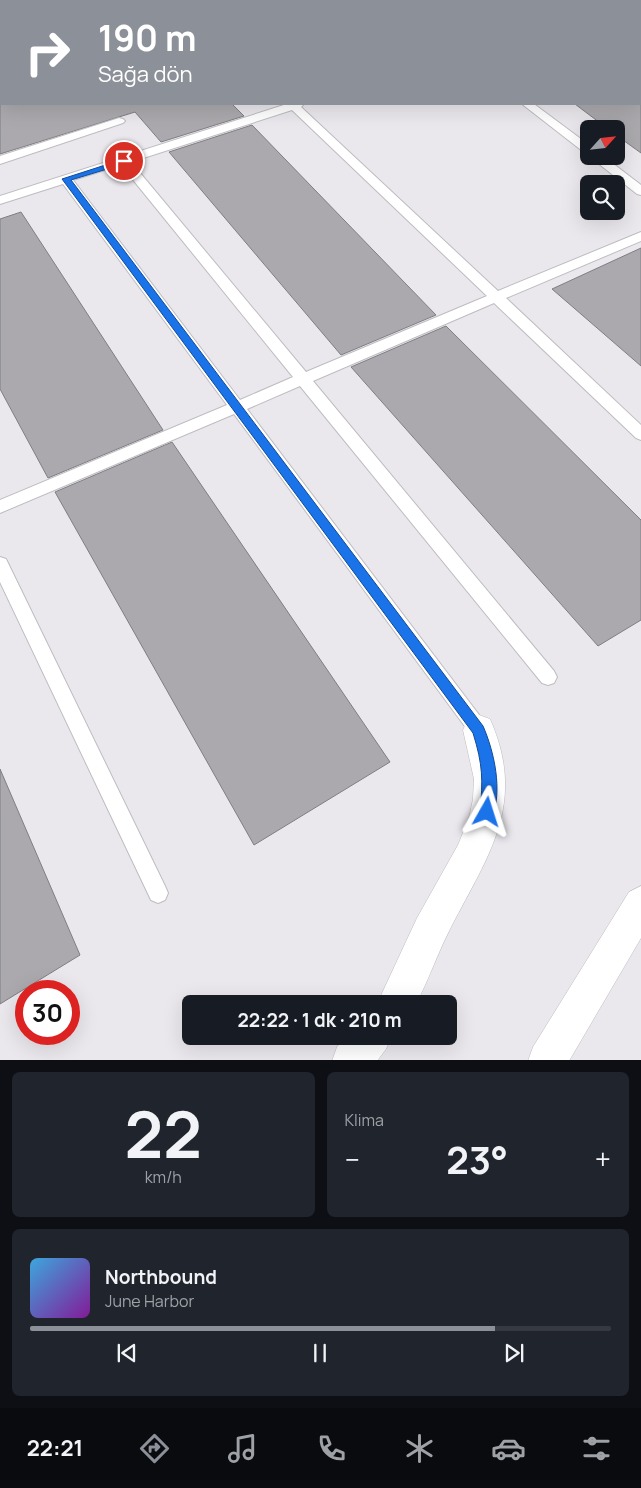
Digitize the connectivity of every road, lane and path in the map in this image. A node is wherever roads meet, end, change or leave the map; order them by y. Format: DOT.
graph roads {
  1 [pos="292,105"];
  2 [pos="296,105"];
  3 [pos="527,105"];
  4 [pos="119,121"];
  5 [pos="580,144"];
  6 [pos="0,160"];
  7 [pos="124,161"];
  8 [pos="607,165"];
  9 [pos="66,179"];
  10 [pos="641,191"];
  11 [pos="0,200"];
  12 [pos="641,236"];
  13 [pos="496,296"];
  14 [pos="303,379"];
  15 [pos="237,408"];
  16 [pos="641,434"];
  17 [pos="0,507"];
  18 [pos="0,564"];
  19 [pos="548,678"];
  20 [pos="478,730"];
  21 [pos="158,893"];
  22 [pos="641,904"];
  23 [pos="402,995"];
  24 [pos="364,1045"];
  25 [pos="351,1060"];
  26 [pos="547,1060"];
  1 -- 7 [label="lane"];
  2 -- 13 [label="lane"];
  3 -- 5 [label="lane"];
  4 -- 6 [label="lane"];
  7 -- 9 [label="lane"];
  7 -- 14 [label="lane"];
  8 -- 10 [label="lane"];
  9 -- 11 [label="lane"];
  9 -- 15 [label="lane"];
  12 -- 13 [label="lane"];
  13 -- 14 [label="lane"];
  13 -- 16 [label="lane"];
  14 -- 15 [label="lane"];
  14 -- 19 [label="lane"];
  15 -- 17 [label="lane"];
  15 -- 20 [label="lane"];
  18 -- 21 [label="lane"];
  20 -- 23 [label="street"];
  22 -- 26 [label="street"];
  24 -- 25 [label="street"];
}
